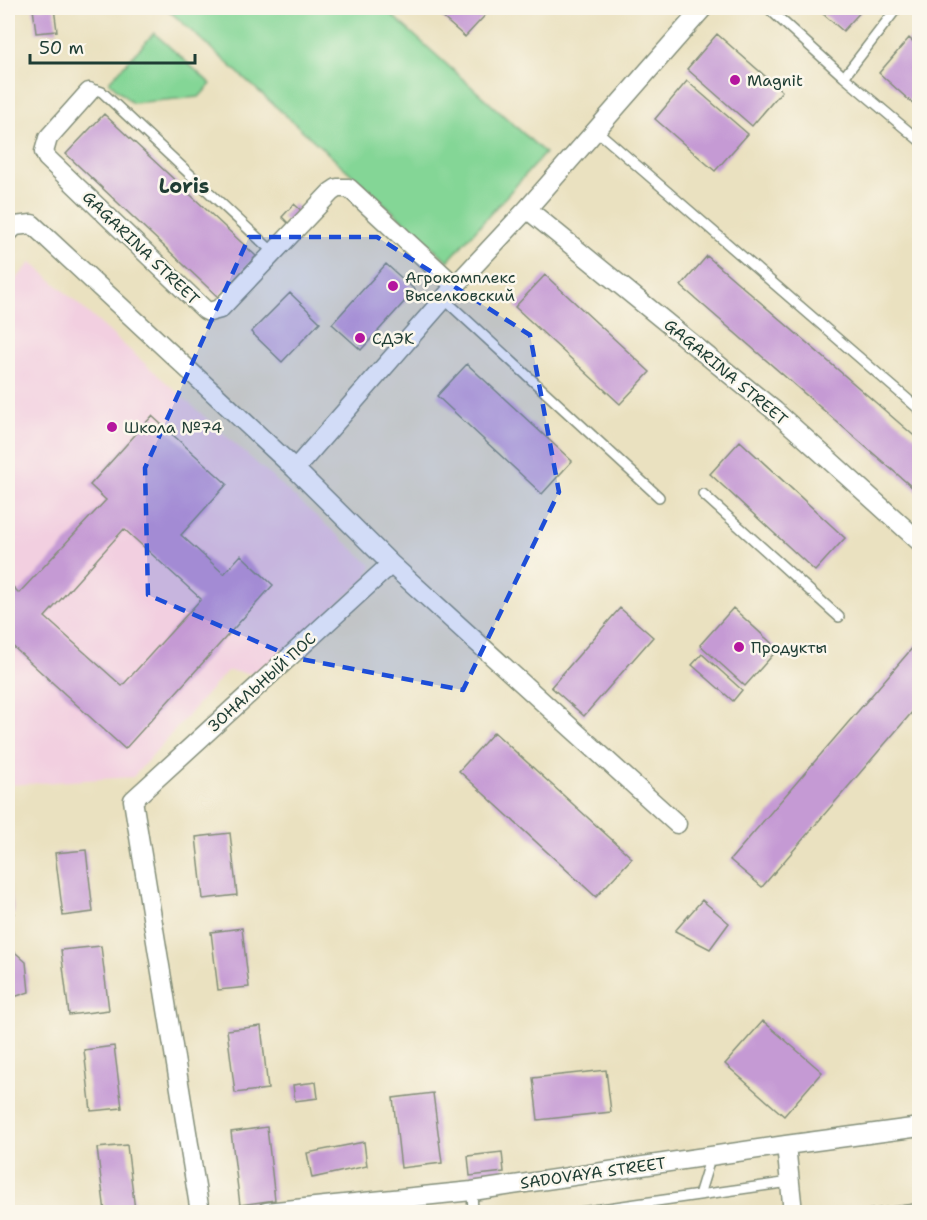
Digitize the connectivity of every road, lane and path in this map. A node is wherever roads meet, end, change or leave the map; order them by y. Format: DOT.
graph roads {
  1 [pos="703,8"];
  2 [pos="768,8"];
  3 [pos="897,8"];
  4 [pos="844,77"];
  5 [pos="89,92"];
  6 [pos="596,130"];
  7 [pos="920,141"];
  8 [pos="527,209"];
  9 [pos="8,233"];
  10 [pos="274,253"];
  11 [pos="449,293"];
  12 [pos="920,410"];
  13 [pos="295,469"];
  14 [pos="703,494"];
  15 [pos="659,497"];
  16 [pos="920,542"];
  17 [pos="391,564"];
  18 [pos="839,616"];
  19 [pos="677,824"];
  20 [pos="920,1127"];
  21 [pos="786,1144"];
  22 [pos="711,1156"];
  23 [pos="790,1182"];
  24 [pos="472,1191"];
  25 [pos="699,1195"];
  26 [pos="200,1212"];
  27 [pos="266,1212"];
  28 [pos="473,1212"];
  29 [pos="580,1212"];
  30 [pos="793,1212"];
  1 -- 6 [label="street"];
  2 -- 4 [label="lane"];
  3 -- 4 [label="lane"];
  4 -- 7 [label="lane"];
  5 -- 10 [label="lane"];
  5 -- 10 [label="street, GAGARINA STREET"];
  6 -- 8 [label="street"];
  6 -- 12 [label="lane"];
  8 -- 11 [label="street"];
  8 -- 16 [label="street, GAGARINA STREET"];
  9 -- 13 [label="street"];
  10 -- 11 [label="street, GAGARINA STREET"];
  11 -- 13 [label="street"];
  11 -- 15 [label="lane"];
  13 -- 17 [label="street"];
  14 -- 18 [label="lane"];
  17 -- 19 [label="street"];
  17 -- 26 [label="street, ЗОНАЛЬНЫЙ ПОС"];
  20 -- 21 [label="street, SADOVAYA STREET"];
  21 -- 22 [label="street, SADOVAYA STREET"];
  21 -- 23 [label="street"];
  22 -- 24 [label="street, SADOVAYA STREET"];
  22 -- 25 [label="lane"];
  23 -- 25 [label="lane"];
  23 -- 30 [label="street"];
  24 -- 27 [label="street, SADOVAYA STREET"];
  24 -- 28 [label="lane"];
  25 -- 29 [label="lane"];
}
